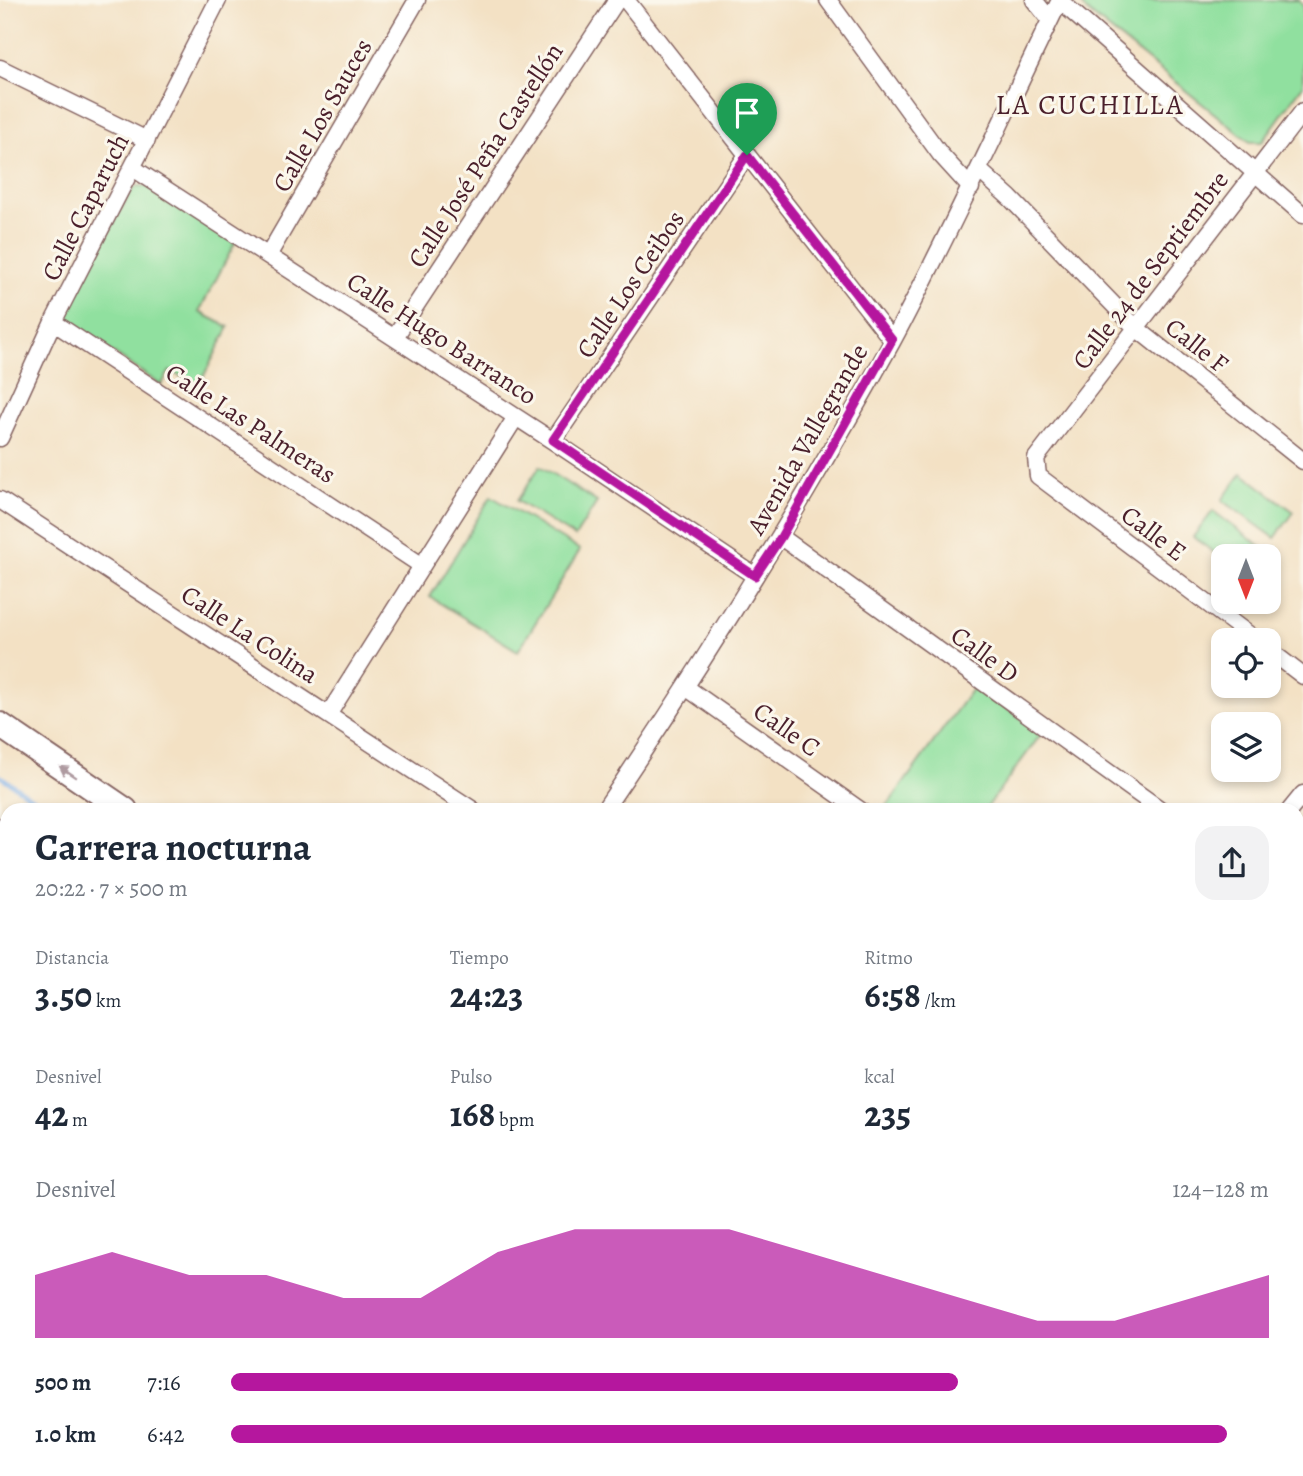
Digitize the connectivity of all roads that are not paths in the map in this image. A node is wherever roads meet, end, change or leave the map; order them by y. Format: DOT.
graph roads {
  1 [pos="218,0"];
  2 [pos="417,0"];
  3 [pos="617,0"];
  4 [pos="626,0"];
  5 [pos="828,0"];
  6 [pos="1034,0"];
  7 [pos="1060,1"];
  8 [pos="1050,20"];
  9 [pos="0,68"];
  10 [pos="1303,111"];
  11 [pos="147,140"];
  12 [pos="747,155"];
  13 [pos="133,168"];
  14 [pos="979,170"];
  15 [pos="1254,174"];
  16 [pos="971,188"];
  17 [pos="1303,215"];
  18 [pos="269,254"];
  19 [pos="53,322"];
  20 [pos="1136,328"];
  21 [pos="395,337"];
  22 [pos="892,340"];
  23 [pos="516,417"];
  24 [pos="0,438"];
  25 [pos="553,440"];
  26 [pos="1037,458"];
  27 [pos="1303,461"];
  28 [pos="0,500"];
  29 [pos="781,537"];
  30 [pos="421,565"];
  31 [pos="755,576"];
  32 [pos="1240,628"];
  33 [pos="1281,659"];
  34 [pos="1303,676"];
  35 [pos="687,688"];
  36 [pos="328,715"];
  37 [pos="0,725"];
  38 [pos="115,803"];
  39 [pos="462,803"];
  40 [pos="609,803"];
  41 [pos="850,803"];
  42 [pos="1151,803"];
  1 -- 11 [label="street, Calle Caparuch"];
  2 -- 18 [label="street, Calle Los Sauces"];
  3 -- 21 [label="street, Calle José Peña Castellón"];
  4 -- 12 [label="street"];
  5 -- 16 [label="street"];
  6 -- 8 [label="street"];
  7 -- 8 [label="street, Avenida Vallegrande"];
  7 -- 15 [label="street"];
  8 -- 14 [label="street, Avenida Vallegrande"];
  9 -- 11 [label="street"];
  10 -- 15 [label="street, Calle 24 de Septiembre"];
  11 -- 13 [label="street, Calle Caparuch"];
  12 -- 22 [label="street"];
  12 -- 25 [label="street, Calle Los Ceibos"];
  13 -- 18 [label="street, Calle Hugo Barranco"];
  13 -- 19 [label="street, Calle Caparuch"];
  14 -- 16 [label="street, Avenida Vallegrande"];
  14 -- 20 [label="street, Calle F"];
  15 -- 17 [label="street"];
  15 -- 20 [label="street, Calle 24 de Septiembre"];
  16 -- 22 [label="street, Avenida Vallegrande"];
  18 -- 21 [label="street, Calle Hugo Barranco"];
  19 -- 24 [label="street, Calle Caparuch"];
  19 -- 30 [label="street, Calle Las Palmeras"];
  20 -- 26 [label="street, Calle 24 de Septiembre"];
  20 -- 27 [label="street, Calle F"];
  21 -- 23 [label="street, Calle Hugo Barranco"];
  22 -- 29 [label="street, Avenida Vallegrande"];
  23 -- 25 [label="street, Calle Hugo Barranco"];
  23 -- 30 [label="street"];
  25 -- 31 [label="street, Calle Hugo Barranco"];
  26 -- 32 [label="street, Calle E"];
  28 -- 36 [label="street, Calle La Colina"];
  29 -- 31 [label="street, Avenida Vallegrande"];
  29 -- 42 [label="street, Calle D"];
  30 -- 36 [label="street"];
  31 -- 35 [label="street, Avenida Vallegrande"];
  33 -- 34 [label="street"];
  35 -- 40 [label="street, Avenida Vallegrande"];
  35 -- 41 [label="street, Calle C"];
  36 -- 39 [label="street, Calle La Colina"];
  38 -- 37 [label="highway, one-way"];
}
